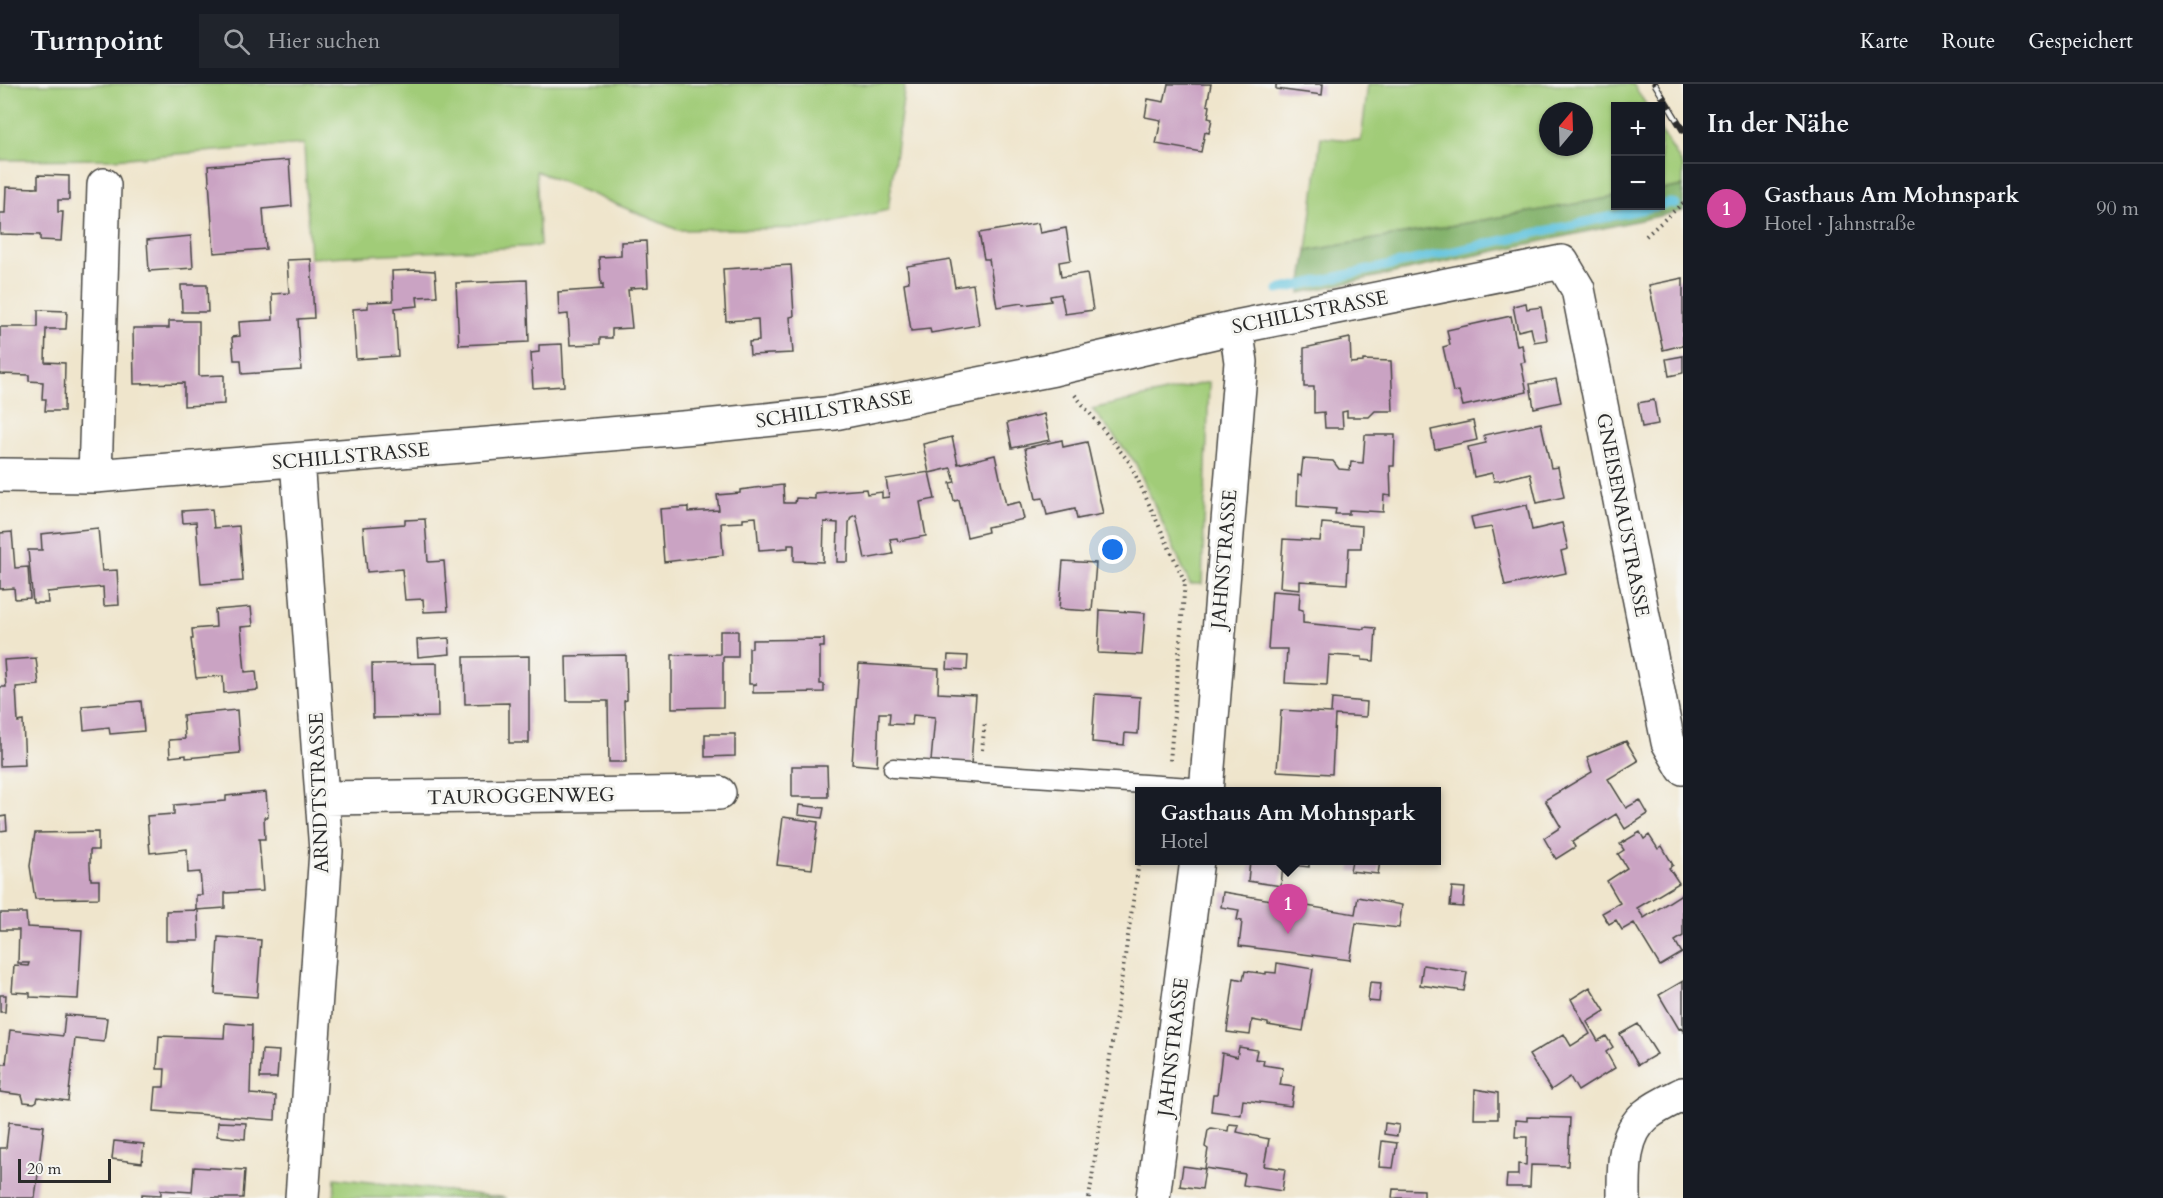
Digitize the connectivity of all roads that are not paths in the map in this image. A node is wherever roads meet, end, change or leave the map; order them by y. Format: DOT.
graph roads {
  1 [pos="104,185"];
  2 [pos="1562,262"];
  3 [pos="1236,327"];
  4 [pos="297,460"];
  5 [pos="0,475"];
  6 [pos="95,476"];
  7 [pos="893,768"];
  8 [pos="1683,768"];
  9 [pos="1178,787"];
  10 [pos="1206,787"];
  11 [pos="719,793"];
  12 [pos="323,798"];
  13 [pos="1196,865"];
  14 [pos="1683,1094"];
  15 [pos="302,1198"];
  16 [pos="1153,1198"];
  17 [pos="1624,1198"];
  1 -- 6 [label="street"];
  2 -- 3 [label="street, SCHILLSTRASSE"];
  2 -- 8 [label="street, GNEISENAUSTRASSE"];
  3 -- 4 [label="street, SCHILLSTRASSE"];
  3 -- 10 [label="street, JAHNSTRASSE"];
  4 -- 6 [label="street, SCHILLSTRASSE"];
  4 -- 12 [label="street, ARNDTSTRASSE"];
  5 -- 6 [label="street, SCHILLSTRASSE"];
  7 -- 9 [label="lane"];
  11 -- 12 [label="street, TAUROGGENWEG"];
  12 -- 15 [label="street, ARNDTSTRASSE"];
  13 -- 16 [label="street, JAHNSTRASSE"];
  14 -- 17 [label="street"];
}
